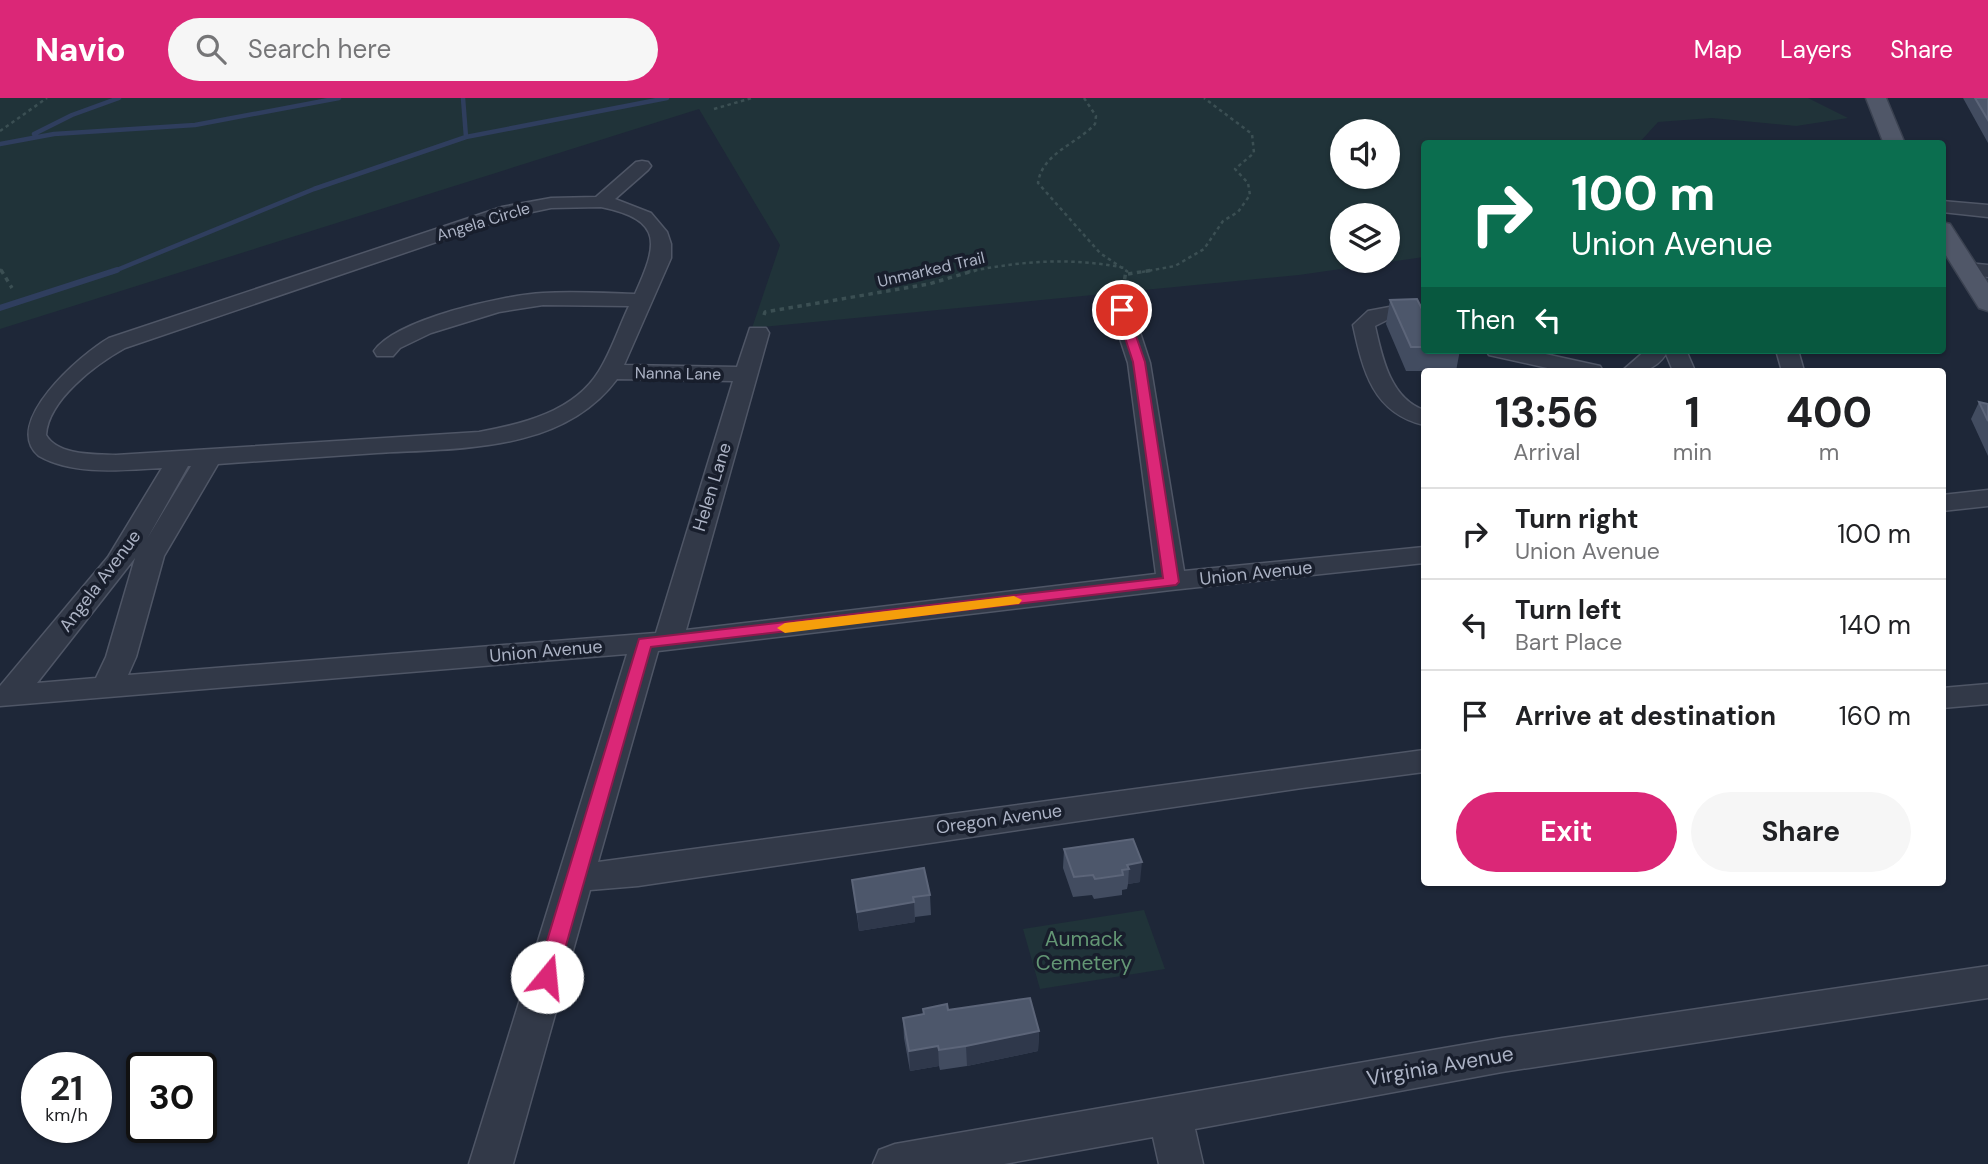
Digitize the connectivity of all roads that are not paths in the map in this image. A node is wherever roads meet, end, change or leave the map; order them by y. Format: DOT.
graph roads {
  1 [pos="1876,98"];
  2 [pos="1893,140"];
  3 [pos="642,166"];
  4 [pos="1946,191"];
  5 [pos="1988,195"];
  6 [pos="601,202"];
  7 [pos="1946,206"];
  8 [pos="1988,211"];
  9 [pos="1946,238"];
  10 [pos="1978,270"];
  11 [pos="640,300"];
  12 [pos="1988,303"];
  13 [pos="1122,310"];
  14 [pos="1421,312"];
  15 [pos="758,333"];
  16 [pos="385,351"];
  17 [pos="1515,354"];
  18 [pos="1655,354"];
  19 [pos="1578,368"];
  20 [pos="1638,368"];
  21 [pos="610,372"];
  22 [pos="746,374"];
  23 [pos="1421,417"];
  24 [pos="209,457"];
  25 [pos="179,460"];
  26 [pos="1988,498"];
  27 [pos="1946,503"];
  28 [pos="1421,555"];
  29 [pos="1171,582"];
  30 [pos="656,642"];
  31 [pos="107,688"];
  32 [pos="1988,694"];
  33 [pos="5,696"];
  34 [pos="1946,698"];
  35 [pos="1421,761"];
  36 [pos="574,878"];
  37 [pos="1988,982"];
  38 [pos="1170,1115"];
  39 [pos="491,1164"];
  40 [pos="895,1164"];
  41 [pos="1181,1164"];
  1 -- 2 [label="main road"];
  3 -- 6 [label="street"];
  4 -- 5 [label="street"];
  6 -- 11 [label="street, Angela Circle"];
  6 -- 25 [label="street, Angela Circle"];
  7 -- 8 [label="street"];
  9 -- 10 [label="main road"];
  10 -- 12 [label="main road"];
  11 -- 16 [label="street"];
  11 -- 21 [label="street, Angela Circle"];
  13 -- 29 [label="street"];
  14 -- 23 [label="street"];
  15 -- 22 [label="street, Helen Lane"];
  17 -- 19 [label="street"];
  18 -- 20 [label="street"];
  21 -- 22 [label="street, Nanna Lane"];
  21 -- 24 [label="street, Angela Circle"];
  22 -- 30 [label="street, Helen Lane"];
  24 -- 25 [label="street, Angela Circle"];
  24 -- 31 [label="street, Angela Avenue"];
  25 -- 33 [label="street, Angela Avenue"];
  26 -- 27 [label="street"];
  28 -- 29 [label="street, Union Avenue"];
  29 -- 30 [label="street, Union Avenue"];
  30 -- 31 [label="street, Union Avenue"];
  30 -- 36 [label="street, Helen Lane"];
  31 -- 33 [label="street, Union Avenue"];
  32 -- 34 [label="street"];
  35 -- 36 [label="street, Oregon Avenue"];
  36 -- 39 [label="street, Helen Lane"];
  37 -- 38 [label="street, Virginia Avenue"];
  38 -- 40 [label="street, Virginia Avenue"];
  38 -- 41 [label="street"];
}
